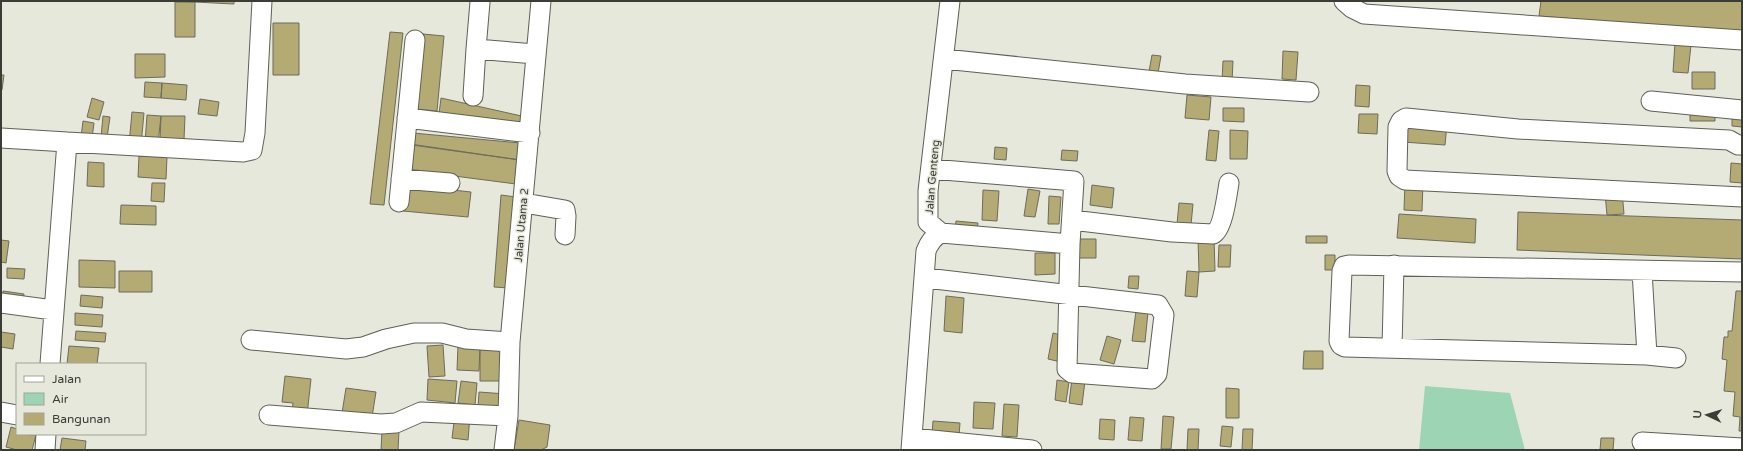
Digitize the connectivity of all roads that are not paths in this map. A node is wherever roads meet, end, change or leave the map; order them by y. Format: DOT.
graph roads {
  1 [pos="262,1"];
  2 [pos="541,1"];
  3 [pos="950,1"];
  4 [pos="1344,1"];
  5 [pos="480,2"];
  6 [pos="415,40"];
  7 [pos="1742,40"];
  8 [pos="476,49"];
  9 [pos="535,54"];
  10 [pos="944,59"];
  11 [pos="1308,92"];
  12 [pos="473,96"];
  13 [pos="1651,101"];
  14 [pos="1742,110"];
  15 [pos="407,118"];
  16 [pos="530,133"];
  17 [pos="1,138"];
  18 [pos="67,142"];
  19 [pos="1742,145"];
  20 [pos="931,169"];
  21 [pos="402,179"];
  22 [pos="1229,183"];
  23 [pos="450,184"];
  24 [pos="1742,197"];
  25 [pos="400,202"];
  26 [pos="524,203"];
  27 [pos="1072,220"];
  28 [pos="941,233"];
  29 [pos="565,235"];
  30 [pos="1070,244"];
  31 [pos="1394,265"];
  32 [pos="1742,272"];
  33 [pos="1642,275"];
  34 [pos="926,278"];
  35 [pos="1742,282"];
  36 [pos="1070,296"];
  37 [pos="1,303"];
  38 [pos="53,310"];
  39 [pos="251,340"];
  40 [pos="510,342"];
  41 [pos="1392,348"];
  42 [pos="1647,355"];
  43 [pos="1676,358"];
  44 [pos="50,363"];
  45 [pos="1,412"];
  46 [pos="16,415"];
  47 [pos="269,415"];
  48 [pos="508,416"];
  49 [pos="46,435"];
  50 [pos="1642,442"];
  51 [pos="912,444"];
  52 [pos="1742,448"];
  53 [pos="44,450"];
  54 [pos="504,450"];
  55 [pos="1032,450"];
  1 -- 18 [label="street"];
  2 -- 9 [label="street, Jalan Utama 2"];
  3 -- 10 [label="street, Jalan Genteng"];
  4 -- 7 [label="street"];
  5 -- 8 [label="street"];
  6 -- 15 [label="street"];
  8 -- 9 [label="street"];
  8 -- 12 [label="street"];
  9 -- 16 [label="street, Jalan Utama 2"];
  10 -- 11 [label="street"];
  10 -- 20 [label="street, Jalan Genteng"];
  13 -- 14 [label="street"];
  15 -- 16 [label="street"];
  15 -- 21 [label="street"];
  16 -- 26 [label="street, Jalan Utama 2"];
  17 -- 18 [label="street"];
  18 -- 38 [label="street"];
  19 -- 24 [label="street"];
  20 -- 27 [label="street"];
  20 -- 28 [label="street, Jalan Genteng"];
  21 -- 23 [label="street"];
  21 -- 25 [label="street"];
  22 -- 27 [label="street"];
  26 -- 29 [label="street"];
  26 -- 40 [label="street, Jalan Utama 2"];
  27 -- 30 [label="street"];
  28 -- 30 [label="street"];
  28 -- 34 [label="street"];
  30 -- 36 [label="street"];
  31 -- 33 [label="street"];
  31 -- 41 [label="street"];
  31 -- 41 [label="street"];
  32 -- 33 [label="street"];
  33 -- 35 [label="street"];
  33 -- 42 [label="street"];
  34 -- 36 [label="street"];
  34 -- 51 [label="street"];
  36 -- 36 [label="street"];
  37 -- 38 [label="street"];
  38 -- 44 [label="street"];
  39 -- 40 [label="street"];
  40 -- 48 [label="street, Jalan Utama 2"];
  41 -- 42 [label="street"];
  42 -- 43 [label="street"];
  45 -- 46 [label="street"];
  47 -- 48 [label="street"];
  48 -- 54 [label="street, Jalan Utama 2"];
  49 -- 53 [label="street"];
  50 -- 52 [label="street"];
  51 -- 55 [label="street"];
}
